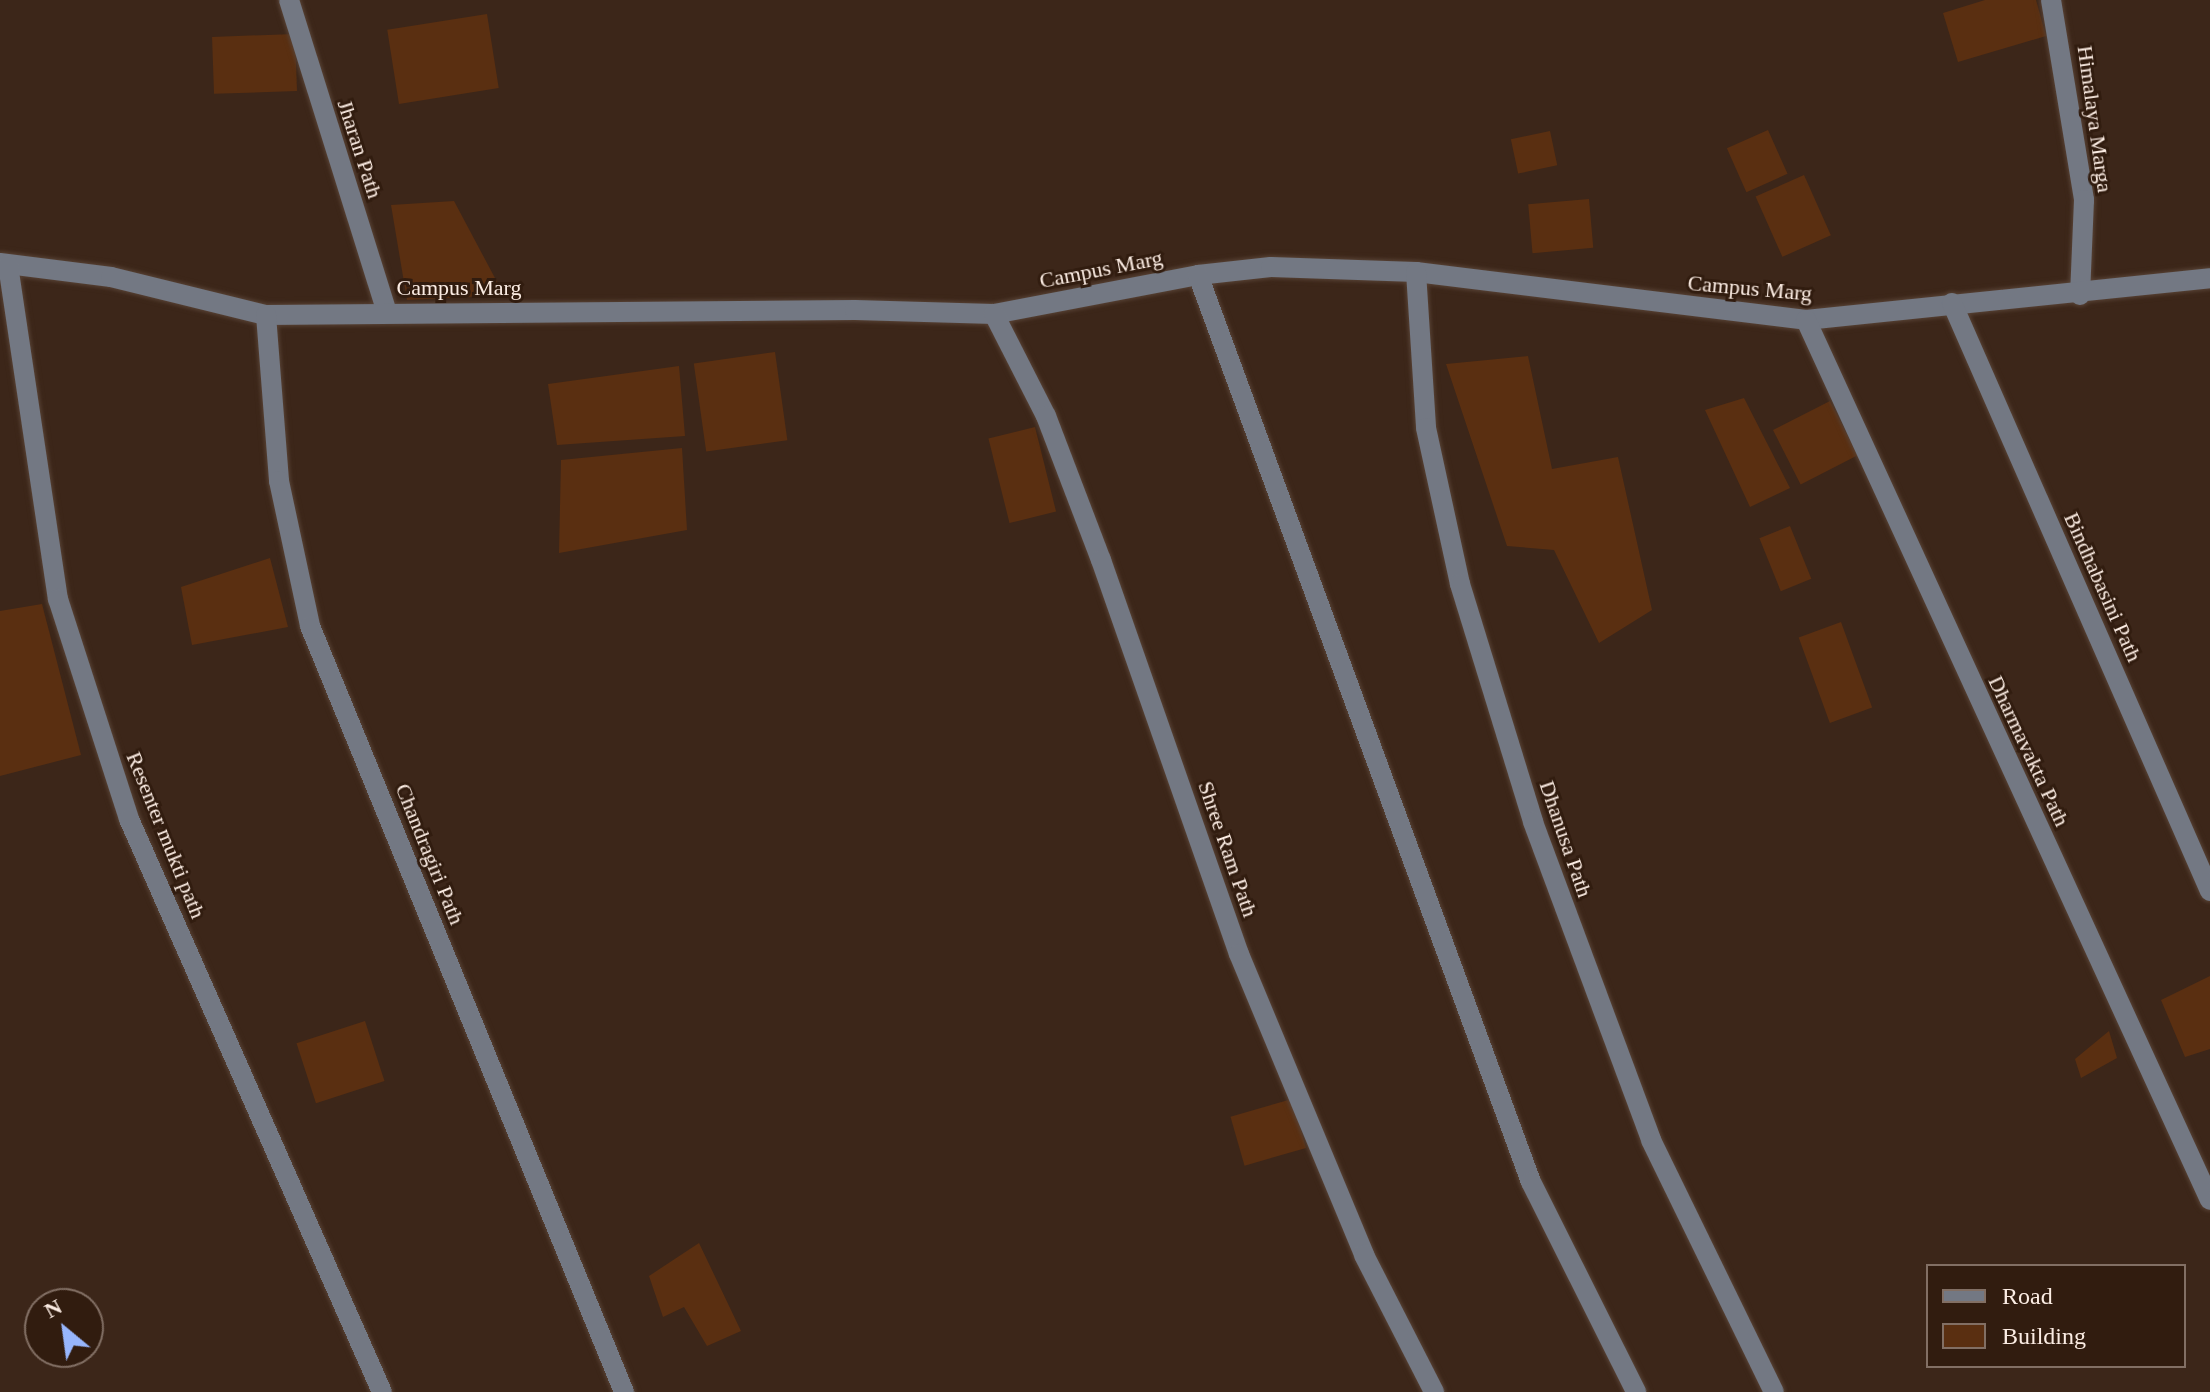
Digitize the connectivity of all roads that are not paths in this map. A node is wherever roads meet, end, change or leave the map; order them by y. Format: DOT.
graph roads {
  1 [pos="289,0"];
  2 [pos="2051,0"];
  3 [pos="4,264"];
  4 [pos="1416,272"];
  5 [pos="1198,275"];
  6 [pos="2210,278"];
  7 [pos="2080,295"];
  8 [pos="1952,303"];
  9 [pos="387,312"];
  10 [pos="994,314"];
  11 [pos="266,315"];
  12 [pos="1806,320"];
  13 [pos="2210,891"];
  14 [pos="2210,1200"];
  15 [pos="382,1392"];
  16 [pos="624,1392"];
  17 [pos="1434,1392"];
  18 [pos="1636,1392"];
  19 [pos="1774,1392"];
  1 -- 9 [label="street, Jharan Path"];
  2 -- 7 [label="street, Himalaya Marga"];
  3 -- 11 [label="street, Campus Marg"];
  3 -- 15 [label="street, Resenter mukti path"];
  4 -- 5 [label="street, Campus Marg"];
  4 -- 12 [label="street, Campus Marg"];
  4 -- 19 [label="street, Dhanusa Path"];
  5 -- 10 [label="street, Campus Marg"];
  5 -- 18 [label="street"];
  6 -- 7 [label="street, Campus Marg"];
  7 -- 8 [label="street, Campus Marg"];
  8 -- 12 [label="street, Campus Marg"];
  8 -- 13 [label="street, Bindhabasini Path"];
  9 -- 10 [label="street, Campus Marg"];
  9 -- 11 [label="street, Campus Marg"];
  10 -- 17 [label="street, Shree Ram Path"];
  11 -- 16 [label="street, Chandragiri Path"];
  12 -- 14 [label="street, Dharmavakta Path"];
}
